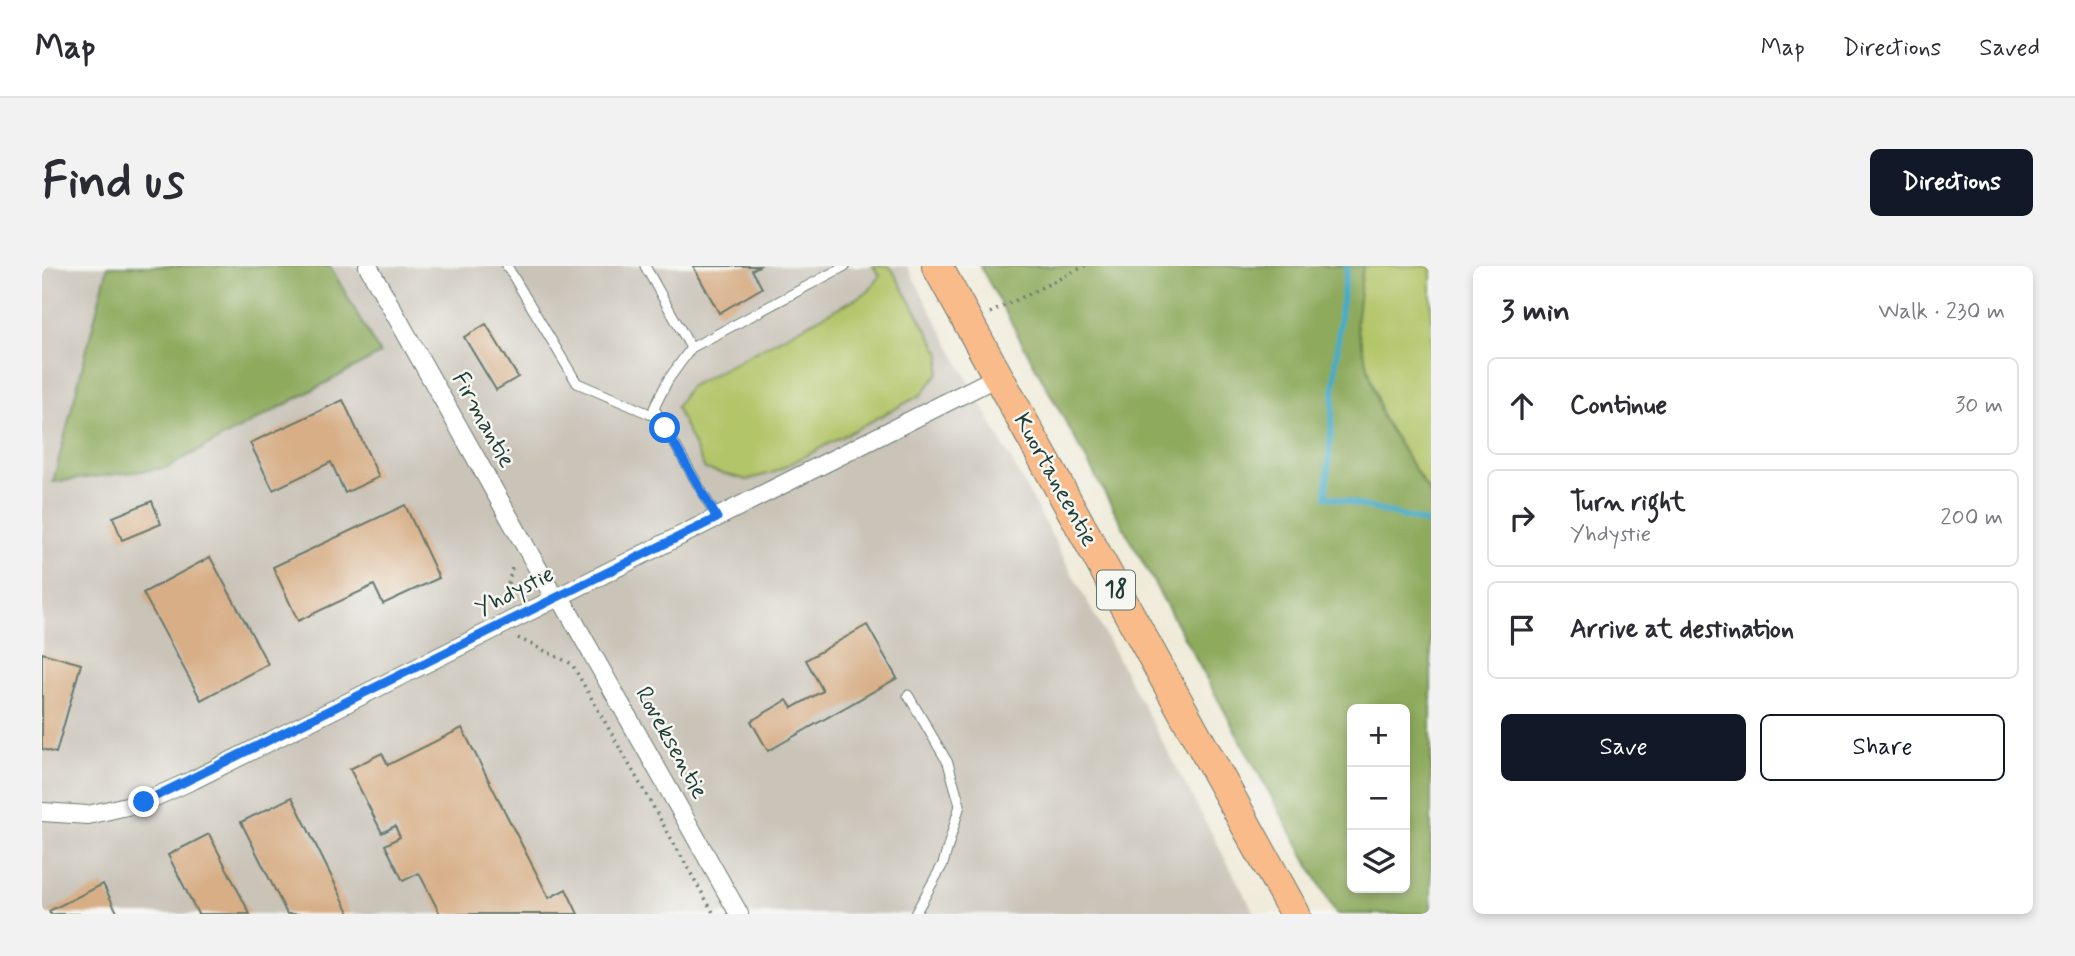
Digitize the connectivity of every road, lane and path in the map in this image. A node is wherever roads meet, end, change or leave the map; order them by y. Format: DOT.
graph roads {
  1 [pos="368,266"];
  2 [pos="507,266"];
  3 [pos="645,266"];
  4 [pos="845,266"];
  5 [pos="937,266"];
  6 [pos="1085,266"];
  7 [pos="969,323"];
  8 [pos="691,348"];
  9 [pos="999,376"];
  10 [pos="660,418"];
  11 [pos="717,518"];
  12 [pos="557,598"];
  13 [pos="908,695"];
  14 [pos="42,812"];
  15 [pos="739,914"];
  16 [pos="915,914"];
  17 [pos="1295,914"];
  1 -- 12 [label="street, Firmantie"];
  2 -- 10 [label="lane"];
  3 -- 8 [label="lane"];
  4 -- 8 [label="lane"];
  5 -- 7 [label="highway, Kuortaneentie / 18"];
  6 -- 7 [label="path"];
  7 -- 9 [label="highway, Kuortaneentie / 18"];
  8 -- 10 [label="lane"];
  9 -- 11 [label="street, Yhdystie"];
  9 -- 17 [label="highway, Kuortaneentie / 18"];
  10 -- 11 [label="lane"];
  11 -- 12 [label="street, Yhdystie"];
  12 -- 14 [label="street, Yhdystie"];
  12 -- 15 [label="street, Roveksentie"];
  13 -- 16 [label="lane"];
}
